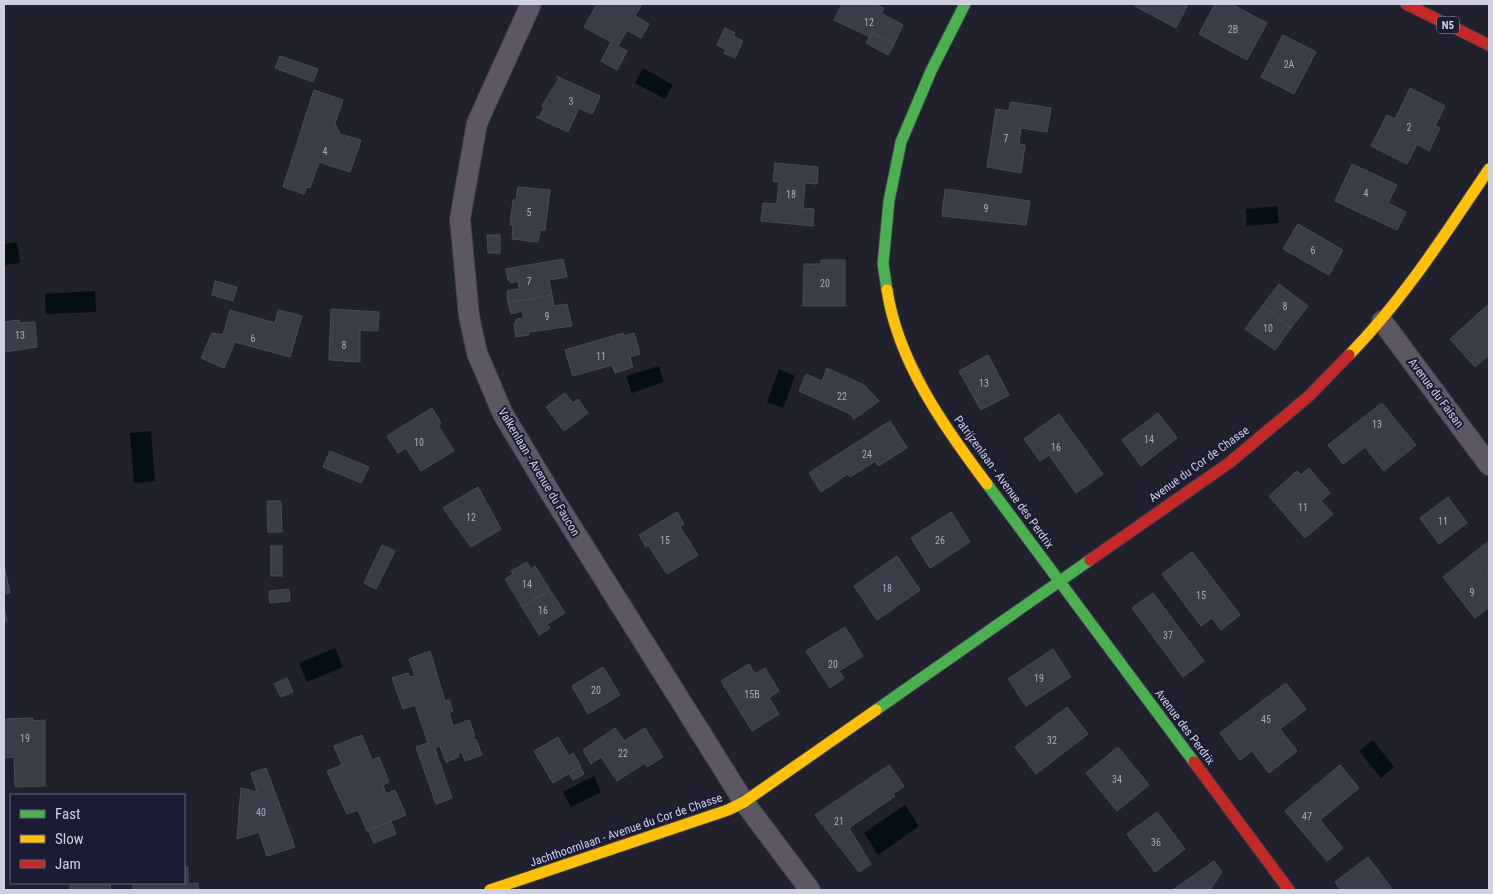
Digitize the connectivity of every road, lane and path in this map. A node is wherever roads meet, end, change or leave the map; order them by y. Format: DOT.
graph roads {
  1 [pos="531,4"];
  2 [pos="965,4"];
  3 [pos="1406,4"];
  4 [pos="1489,45"];
  5 [pos="1489,169"];
  6 [pos="1382,321"];
  7 [pos="1489,465"];
  8 [pos="1059,580"];
  9 [pos="888,699"];
  10 [pos="744,802"];
  11 [pos="490,890"];
  12 [pos="810,890"];
  13 [pos="1289,890"];
  1 -- 10 [label="street, Valkenlaan - Avenue du Faucon"];
  2 -- 8 [label="street, Patrijzenlaan - Avenue des Perdrix"];
  3 -- 4 [label="street, N5"];
  5 -- 6 [label="street, Avenue du Cor de Chasse"];
  6 -- 7 [label="street, Avenue du Faisan"];
  6 -- 8 [label="street, Avenue du Cor de Chasse"];
  8 -- 9 [label="street, Avenue du Cor de Chasse"];
  8 -- 13 [label="street, Avenue des Perdrix"];
  9 -- 10 [label="street, Jachthoornlaan - Avenue du Cor de Chasse"];
  10 -- 11 [label="street, Jachthoornlaan - Avenue du Cor de Chasse"];
  10 -- 12 [label="street, Valkenlaan - Avenue du Faucon"];
}
